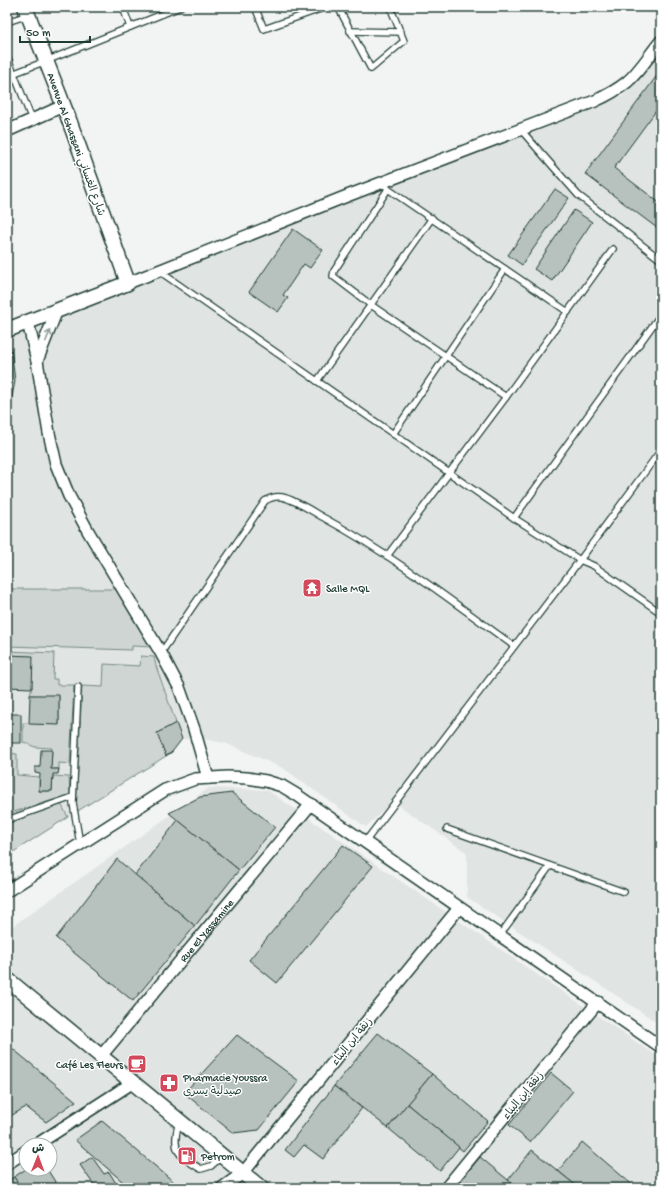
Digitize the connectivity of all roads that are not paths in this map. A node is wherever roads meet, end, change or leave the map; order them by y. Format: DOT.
graph roads {
  1 [pos="123,7"];
  2 [pos="180,7"];
  3 [pos="254,7"];
  4 [pos="326,7"];
  5 [pos="338,7"];
  6 [pos="388,7"];
  7 [pos="26,11"];
  8 [pos="7,22"];
  9 [pos="130,27"];
  10 [pos="350,31"];
  11 [pos="401,32"];
  12 [pos="661,41"];
  13 [pos="7,56"];
  14 [pos="46,62"];
  15 [pos="14,73"];
  16 [pos="7,76"];
  17 [pos="64,106"];
  18 [pos="32,120"];
  19 [pos="521,130"];
  20 [pos="7,131"];
  21 [pos="386,185"];
  22 [pos="432,218"];
  23 [pos="613,249"];
  24 [pos="661,260"];
  25 [pos="506,269"];
  26 [pos="159,270"];
  27 [pos="128,282"];
  28 [pos="371,305"];
  29 [pos="58,310"];
  30 [pos="568,312"];
  31 [pos="661,314"];
  32 [pos="28,322"];
  33 [pos="7,330"];
  34 [pos="446,356"];
  35 [pos="37,361"];
  36 [pos="317,381"];
  37 [pos="506,397"];
  38 [pos="393,434"];
  39 [pos="661,450"];
  40 [pos="450,473"];
  41 [pos="514,518"];
  42 [pos="387,556"];
  43 [pos="580,560"];
  44 [pos="661,614"];
  45 [pos="514,646"];
  46 [pos="161,654"];
  47 [pos="78,687"];
  48 [pos="208,778"];
  49 [pos="73,797"];
  50 [pos="311,804"];
  51 [pos="7,820"];
  52 [pos="447,829"];
  53 [pos="365,842"];
  54 [pos="80,844"];
  55 [pos="550,866"];
  56 [pos="7,891"];
  57 [pos="624,892"];
  58 [pos="459,908"];
  59 [pos="500,934"];
  60 [pos="7,979"];
  61 [pos="598,1002"];
  62 [pos="661,1047"];
  63 [pos="101,1056"];
  64 [pos="132,1083"];
  65 [pos="180,1121"];
  66 [pos="48,1137"];
  67 [pos="18,1156"];
  68 [pos="222,1156"];
  69 [pos="7,1164"];
  70 [pos="243,1173"];
  71 [pos="222,1188"];
  72 [pos="261,1188"];
  73 [pos="446,1188"];
  1 -- 9 [label="lane"];
  2 -- 9 [label="lane"];
  3 -- 4 [label="lane"];
  5 -- 10 [label="lane"];
  6 -- 11 [label="lane"];
  7 -- 8 [label="lane"];
  7 -- 14 [label="street, Avenue Al Ghassani شارع الغساني"];
  9 -- 14 [label="lane"];
  10 -- 11 [label="lane"];
  10 -- 11 [label="lane"];
  12 -- 19 [label="street"];
  13 -- 15 [label="lane"];
  14 -- 15 [label="lane"];
  14 -- 17 [label="street, Avenue Al Ghassani شارع الغساني"];
  15 -- 16 [label="lane"];
  15 -- 18 [label="lane"];
  17 -- 18 [label="street"];
  17 -- 27 [label="street, Avenue Al Ghassani شارع الغساني"];
  18 -- 20 [label="street"];
  19 -- 21 [label="street"];
  19 -- 24 [label="lane"];
  21 -- 22 [label="lane"];
  21 -- 26 [label="street"];
  21 -- 28 [label="lane"];
  22 -- 25 [label="lane"];
  22 -- 28 [label="lane"];
  23 -- 30 [label="lane"];
  25 -- 30 [label="lane"];
  25 -- 34 [label="lane"];
  26 -- 27 [label="street"];
  26 -- 36 [label="lane"];
  27 -- 29 [label="street"];
  28 -- 34 [label="lane"];
  28 -- 36 [label="lane"];
  29 -- 32 [label="street"];
  35 -- 29 [label="street, one-way"];
  30 -- 37 [label="lane"];
  31 -- 41 [label="lane"];
  32 -- 33 [label="street"];
  32 -- 35 [label="street"];
  34 -- 37 [label="lane"];
  34 -- 38 [label="lane"];
  35 -- 46 [label="street"];
  36 -- 38 [label="lane"];
  37 -- 40 [label="lane"];
  38 -- 40 [label="lane"];
  39 -- 43 [label="lane"];
  40 -- 41 [label="lane"];
  40 -- 42 [label="lane"];
  41 -- 43 [label="lane"];
  42 -- 45 [label="lane"];
  42 -- 46 [label="lane"];
  43 -- 44 [label="lane"];
  43 -- 45 [label="lane"];
  45 -- 53 [label="lane"];
  46 -- 48 [label="street"];
  47 -- 49 [label="lane"];
  48 -- 50 [label="street"];
  48 -- 54 [label="street"];
  49 -- 51 [label="lane"];
  49 -- 54 [label="lane"];
  50 -- 53 [label="street"];
  50 -- 63 [label="street, Rue El Yassamine"];
  52 -- 55 [label="lane"];
  53 -- 58 [label="street"];
  54 -- 56 [label="street"];
  55 -- 57 [label="lane"];
  55 -- 59 [label="lane"];
  58 -- 59 [label="street"];
  58 -- 70 [label="street, زنقة ابن البناء"];
  59 -- 61 [label="street"];
  60 -- 63 [label="street"];
  61 -- 62 [label="street"];
  61 -- 73 [label="street, زنقة إبن البناء"];
  63 -- 64 [label="street"];
  64 -- 65 [label="street"];
  64 -- 66 [label="street"];
  65 -- 68 [label="street"];
  65 -- 68 [label="lane"];
  67 -- 69 [label="street"];
  68 -- 70 [label="street"];
  70 -- 71 [label="street, زنقة ابن البناء"];
  70 -- 72 [label="street"];
}
